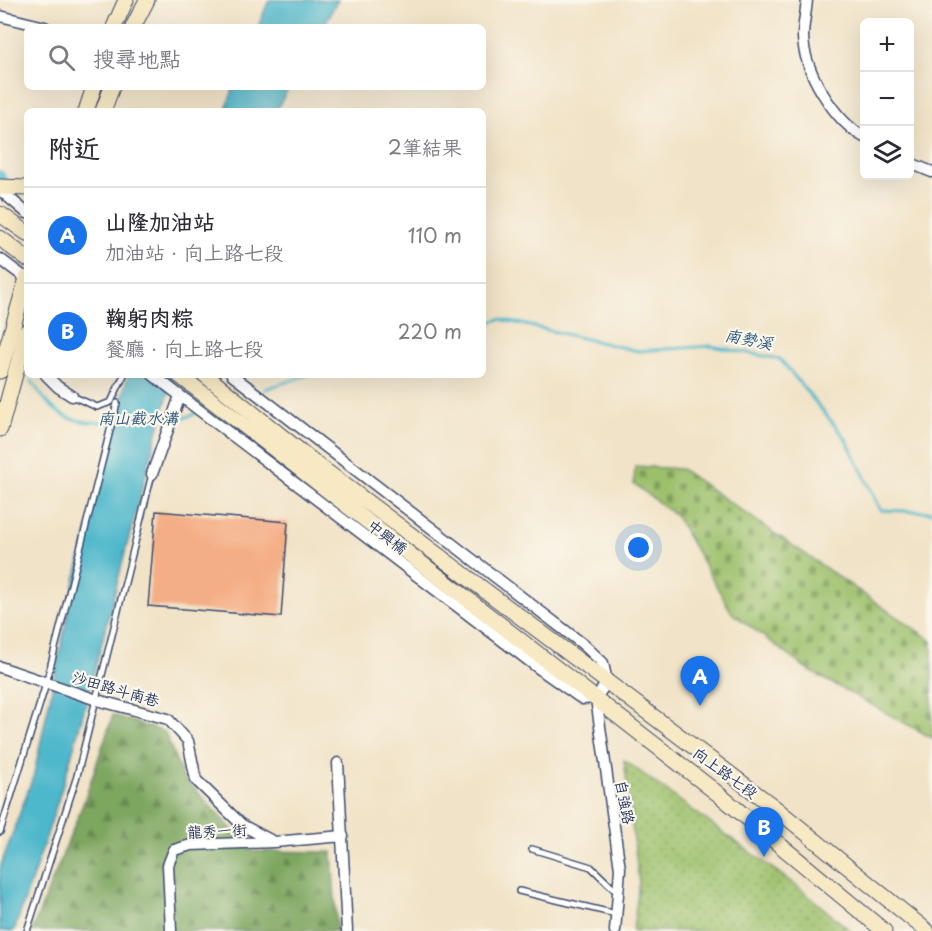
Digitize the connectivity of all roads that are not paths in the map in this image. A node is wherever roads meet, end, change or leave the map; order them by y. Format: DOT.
graph roads {
  1 [pos="126,0"];
  2 [pos="147,0"];
  3 [pos="807,0"];
  4 [pos="0,16"];
  5 [pos="33,24"];
  6 [pos="115,24"];
  7 [pos="135,24"];
  8 [pos="93,90"];
  9 [pos="111,90"];
  10 [pos="87,108"];
  11 [pos="104,108"];
  12 [pos="860,135"];
  13 [pos="914,165"];
  14 [pos="932,172"];
  15 [pos="0,188"];
  16 [pos="24,188"];
  17 [pos="24,210"];
  18 [pos="0,214"];
  19 [pos="24,231"];
  20 [pos="0,238"];
  21 [pos="24,257"];
  22 [pos="0,259"];
  23 [pos="24,277"];
  24 [pos="24,294"];
  25 [pos="24,337"];
  26 [pos="24,362"];
  27 [pos="8,371"];
  28 [pos="49,378"];
  29 [pos="123,378"];
  30 [pos="157,378"];
  31 [pos="183,378"];
  32 [pos="209,378"];
  33 [pos="236,378"];
  34 [pos="72,396"];
  35 [pos="180,396"];
  36 [pos="117,403"];
  37 [pos="0,429"];
  38 [pos="152,474"];
  39 [pos="0,667"];
  40 [pos="607,682"];
  41 [pos="46,684"];
  42 [pos="596,698"];
  43 [pos="97,700"];
  44 [pos="338,763"];
  45 [pos="0,832"];
  46 [pos="342,836"];
  47 [pos="274,842"];
  48 [pos="532,849"];
  49 [pos="519,891"];
  50 [pos="619,894"];
  51 [pos="617,914"];
  52 [pos="27,931"];
  53 [pos="171,931"];
  54 [pos="347,931"];
  55 [pos="615,931"];
  56 [pos="884,931"];
  57 [pos="927,931"];
  1 -- 6 [label="main road"];
  2 -- 7 [label="main road"];
  3 -- 12 [label="street"];
  4 -- 5 [label="street"];
  8 -- 10 [label="main road"];
  9 -- 11 [label="main road"];
  13 -- 14 [label="street"];
  15 -- 16 [label="main road"];
  15 -- 17 [label="street"];
  18 -- 19 [label="main road"];
  20 -- 21 [label="main road"];
  22 -- 23 [label="street"];
  24 -- 27 [label="main road"];
  25 -- 27 [label="main road"];
  26 -- 27 [label="main road"];
  27 -- 37 [label="main road"];
  28 -- 34 [label="street"];
  29 -- 34 [label="lane"];
  30 -- 35 [label="street"];
  31 -- 42 [label="main road, 中興橋"];
  32 -- 40 [label="main road, 中興橋"];
  33 -- 40 [label="street"];
  35 -- 38 [label="street"];
  35 -- 42 [label="street"];
  36 -- 41 [label="lane"];
  38 -- 43 [label="lane"];
  39 -- 41 [label="street, 沙田路斗南巷"];
  40 -- 42 [label="street"];
  40 -- 57 [label="main road, 向上路七段"];
  41 -- 43 [label="street, 沙田路斗南巷"];
  41 -- 45 [label="lane"];
  42 -- 50 [label="street, 自強路"];
  42 -- 56 [label="main road, 向上路七段"];
  43 -- 47 [label="street, 沙田路斗南巷"];
  43 -- 52 [label="lane"];
  44 -- 46 [label="street"];
  46 -- 47 [label="street"];
  46 -- 54 [label="street"];
  47 -- 53 [label="street, 龍秀一街"];
  48 -- 50 [label="lane"];
  49 -- 51 [label="lane"];
  50 -- 51 [label="street, 自強路"];
  51 -- 55 [label="street, 自強路"];
}
